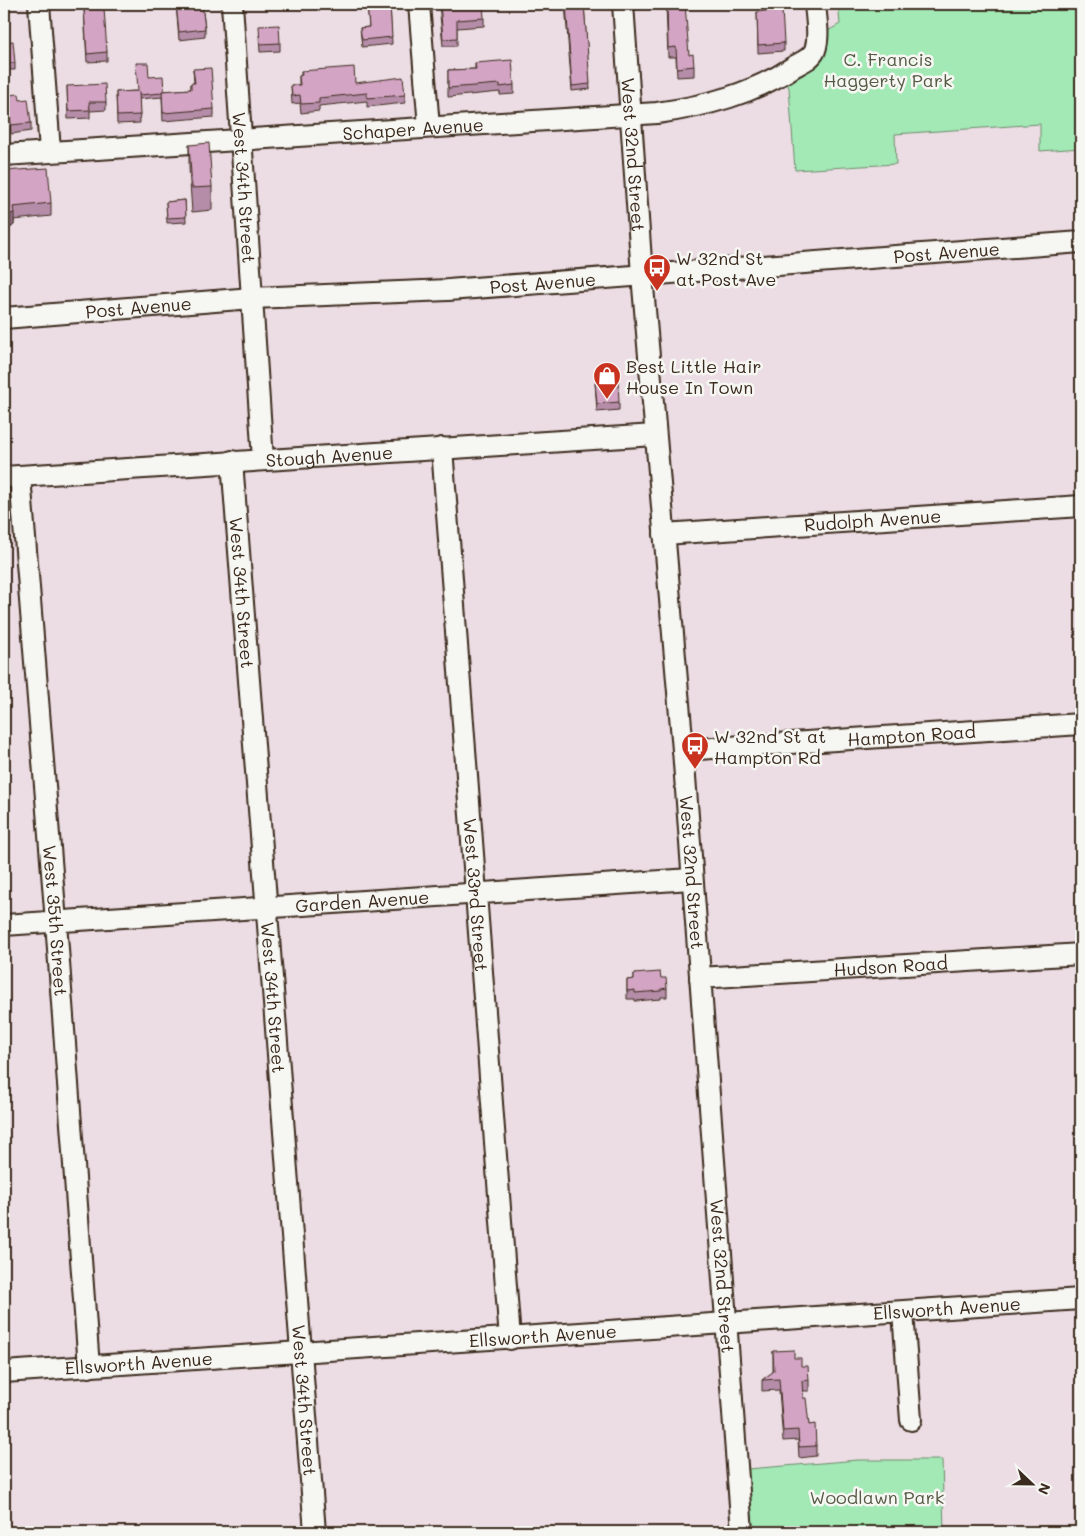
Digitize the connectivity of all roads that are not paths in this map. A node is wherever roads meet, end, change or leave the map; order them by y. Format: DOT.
graph roads {
  1 [pos="39,4"];
  2 [pos="232,4"];
  3 [pos="419,4"];
  4 [pos="623,4"];
  5 [pos="815,4"];
  6 [pos="632,114"];
  7 [pos="429,127"];
  8 [pos="242,140"];
  9 [pos="50,151"];
  10 [pos="4,155"];
  11 [pos="1081,242"];
  12 [pos="642,275"];
  13 [pos="252,298"];
  14 [pos="4,318"];
  15 [pos="655,434"];
  16 [pos="442,448"];
  17 [pos="263,460"];
  18 [pos="232,461"];
  19 [pos="12,477"];
  20 [pos="1081,506"];
  21 [pos="664,534"];
  22 [pos="1081,724"];
  23 [pos="683,750"];
  24 [pos="691,879"];
  25 [pos="475,892"];
  26 [pos="266,908"];
  27 [pos="56,922"];
  28 [pos="4,925"];
  29 [pos="1081,954"];
  30 [pos="700,978"];
  31 [pos="1081,1300"];
  32 [pos="903,1312"];
  33 [pos="727,1324"];
  34 [pos="510,1339"];
  35 [pos="302,1350"];
  36 [pos="89,1367"];
  37 [pos="4,1372"];
  38 [pos="911,1420"];
  39 [pos="315,1532"];
  40 [pos="742,1532"];
  1 -- 9 [label="street"];
  2 -- 8 [label="street, West 34th Street"];
  3 -- 7 [label="street"];
  4 -- 6 [label="street, West 32nd Street"];
  5 -- 6 [label="street, Schaper Avenue"];
  6 -- 7 [label="street, Schaper Avenue"];
  6 -- 12 [label="street, West 32nd Street"];
  7 -- 8 [label="street, Schaper Avenue"];
  8 -- 9 [label="street, Schaper Avenue"];
  8 -- 13 [label="street, West 34th Street"];
  9 -- 10 [label="street, Schaper Avenue"];
  11 -- 12 [label="street, Post Avenue"];
  12 -- 13 [label="street, Post Avenue"];
  12 -- 15 [label="street, West 32nd Street"];
  13 -- 14 [label="street, Post Avenue"];
  13 -- 17 [label="street, West 34th Street"];
  15 -- 16 [label="street, Stough Avenue"];
  15 -- 21 [label="street, West 32nd Street"];
  16 -- 17 [label="street, Stough Avenue"];
  16 -- 25 [label="street, West 33rd Street"];
  17 -- 18 [label="street, Stough Avenue"];
  18 -- 19 [label="street, Stough Avenue"];
  18 -- 26 [label="street, West 34th Street"];
  19 -- 27 [label="street, West 35th Street"];
  20 -- 21 [label="street, Rudolph Avenue"];
  21 -- 23 [label="street, West 32nd Street"];
  22 -- 23 [label="street, Hampton Road"];
  23 -- 24 [label="street, West 32nd Street"];
  24 -- 25 [label="street, Garden Avenue"];
  24 -- 30 [label="street, West 32nd Street"];
  25 -- 26 [label="street, Garden Avenue"];
  25 -- 34 [label="street, West 33rd Street"];
  26 -- 27 [label="street, Garden Avenue"];
  26 -- 35 [label="street, West 34th Street"];
  27 -- 28 [label="street, Garden Avenue"];
  27 -- 36 [label="street, West 35th Street"];
  29 -- 30 [label="street, Hudson Road"];
  30 -- 33 [label="street, West 32nd Street"];
  31 -- 32 [label="street, Ellsworth Avenue"];
  32 -- 33 [label="street, Ellsworth Avenue"];
  32 -- 38 [label="street"];
  33 -- 34 [label="street, Ellsworth Avenue"];
  33 -- 40 [label="street, West 32nd Street"];
  34 -- 35 [label="street, Ellsworth Avenue"];
  35 -- 36 [label="street, Ellsworth Avenue"];
  35 -- 39 [label="street, West 34th Street"];
  36 -- 37 [label="street, Ellsworth Avenue"];
}
